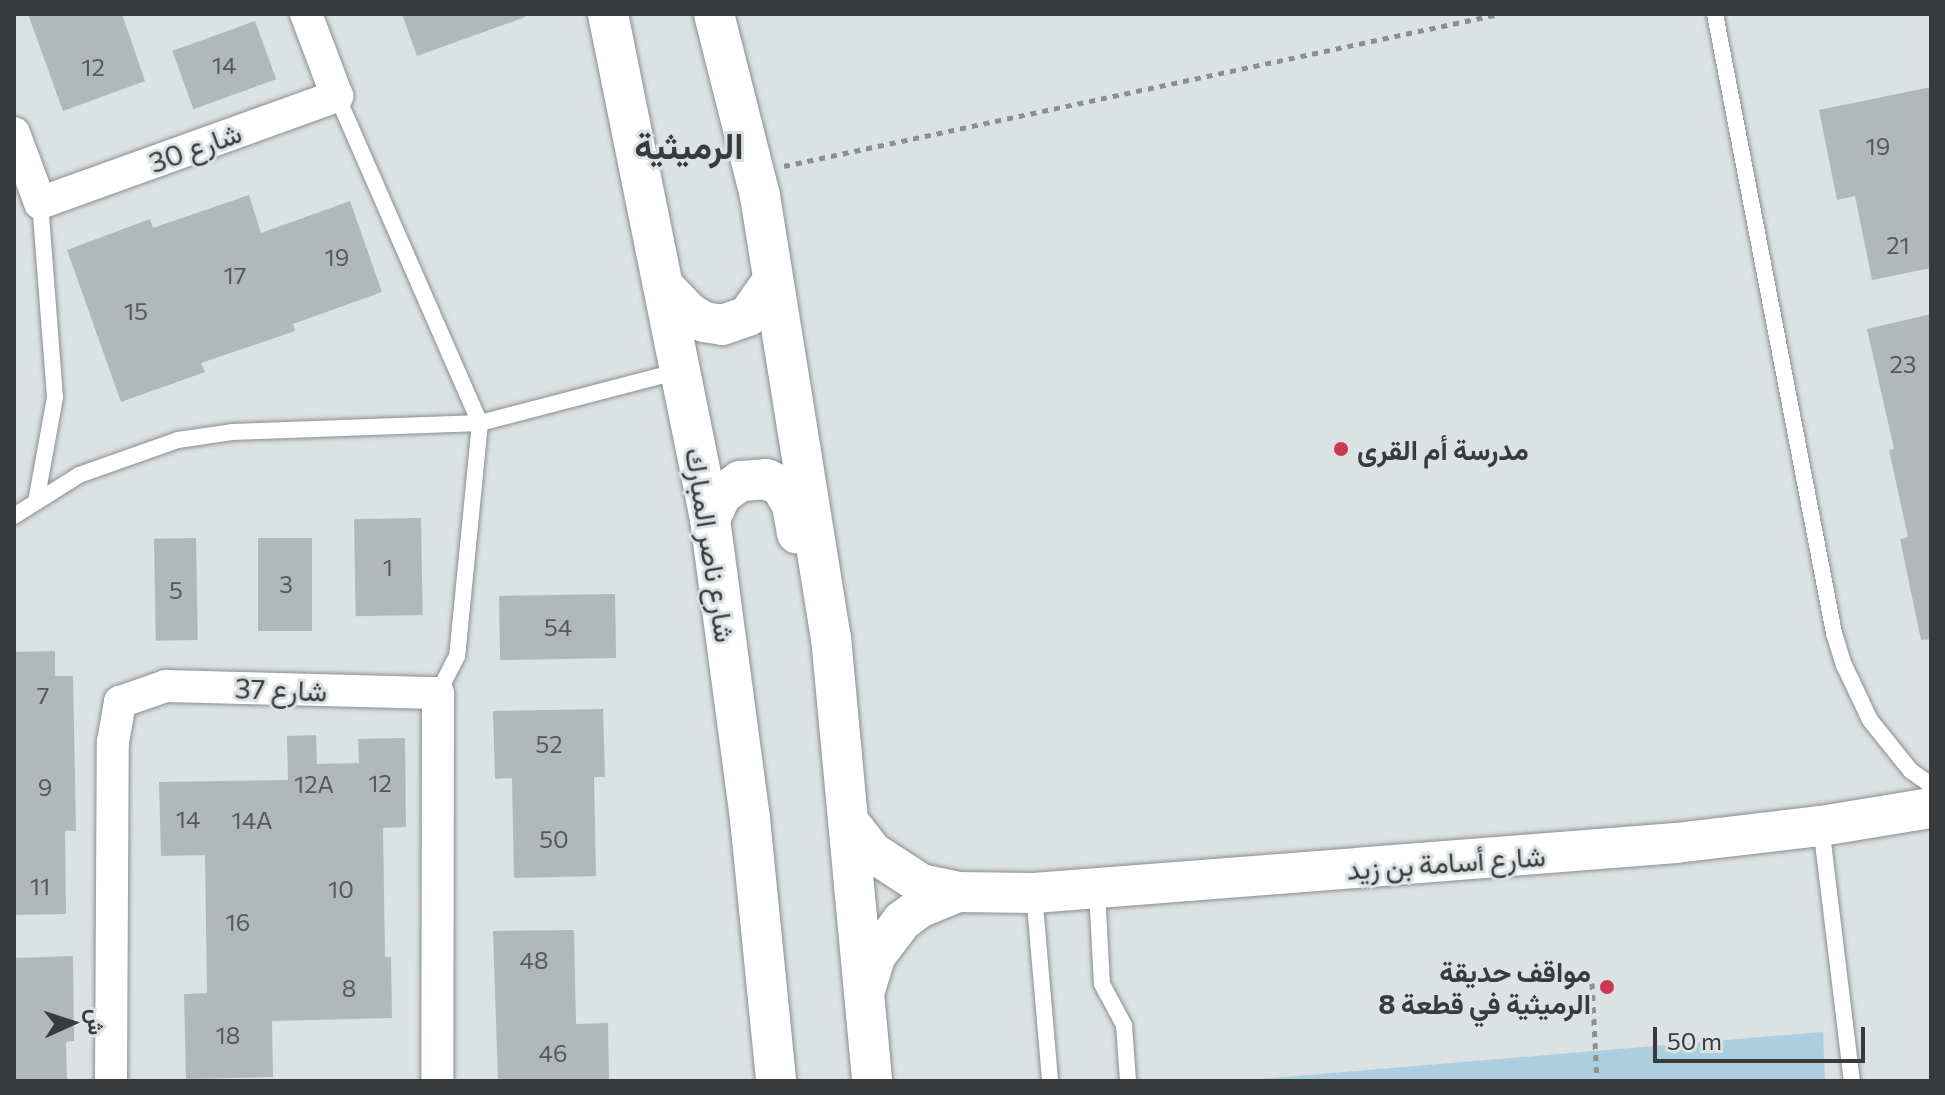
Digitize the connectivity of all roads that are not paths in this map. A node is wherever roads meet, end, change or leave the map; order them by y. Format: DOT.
graph roads {
  1 [pos="306,14"];
  2 [pos="608,14"];
  3 [pos="714,14"];
  4 [pos="1715,14"];
  5 [pos="337,96"];
  6 [pos="14,133"];
  7 [pos="40,203"];
  8 [pos="771,283"];
  9 [pos="666,289"];
  10 [pos="681,370"];
  11 [pos="480,423"];
  12 [pos="36,502"];
  13 [pos="14,516"];
  14 [pos="710,519"];
  15 [pos="831,637"];
  16 [pos="438,693"];
  17 [pos="1931,785"];
  18 [pos="1931,808"];
  19 [pos="848,821"];
  20 [pos="1821,826"];
  21 [pos="1097,890"];
  22 [pos="958,892"];
  23 [pos="1034,893"];
  24 [pos="864,996"];
  25 [pos="111,1081"];
  26 [pos="437,1081"];
  27 [pos="776,1081"];
  28 [pos="872,1081"];
  29 [pos="1050,1081"];
  30 [pos="1128,1081"];
  31 [pos="1852,1081"];
  1 -- 5 [label="street"];
  2 -- 9 [label="street, شارع ناصر المبارك"];
  3 -- 8 [label="street"];
  4 -- 17 [label="lane"];
  5 -- 7 [label="street, شارع 30"];
  5 -- 11 [label="lane"];
  6 -- 7 [label="street"];
  7 -- 12 [label="lane"];
  8 -- 9 [label="street"];
  8 -- 15 [label="street"];
  9 -- 10 [label="street, شارع ناصر المبارك"];
  10 -- 11 [label="lane"];
  10 -- 14 [label="street, شارع ناصر المبارك"];
  11 -- 12 [label="lane"];
  11 -- 16 [label="lane"];
  12 -- 13 [label="lane"];
  14 -- 15 [label="street"];
  14 -- 27 [label="street, شارع ناصر المبارك"];
  15 -- 19 [label="street"];
  16 -- 25 [label="street, شارع 37"];
  16 -- 26 [label="street"];
  18 -- 20 [label="street, شارع أسامة بن زيد"];
  19 -- 22 [label="street, شارع أسامة بن زيد"];
  19 -- 24 [label="street"];
  20 -- 21 [label="street, شارع أسامة بن زيد"];
  20 -- 31 [label="lane"];
  21 -- 23 [label="street, شارع أسامة بن زيد"];
  21 -- 30 [label="lane"];
  22 -- 23 [label="street, شارع أسامة بن زيد"];
  22 -- 24 [label="street, شارع أسامة بن زيد"];
  23 -- 29 [label="lane"];
  24 -- 28 [label="street"];
}
